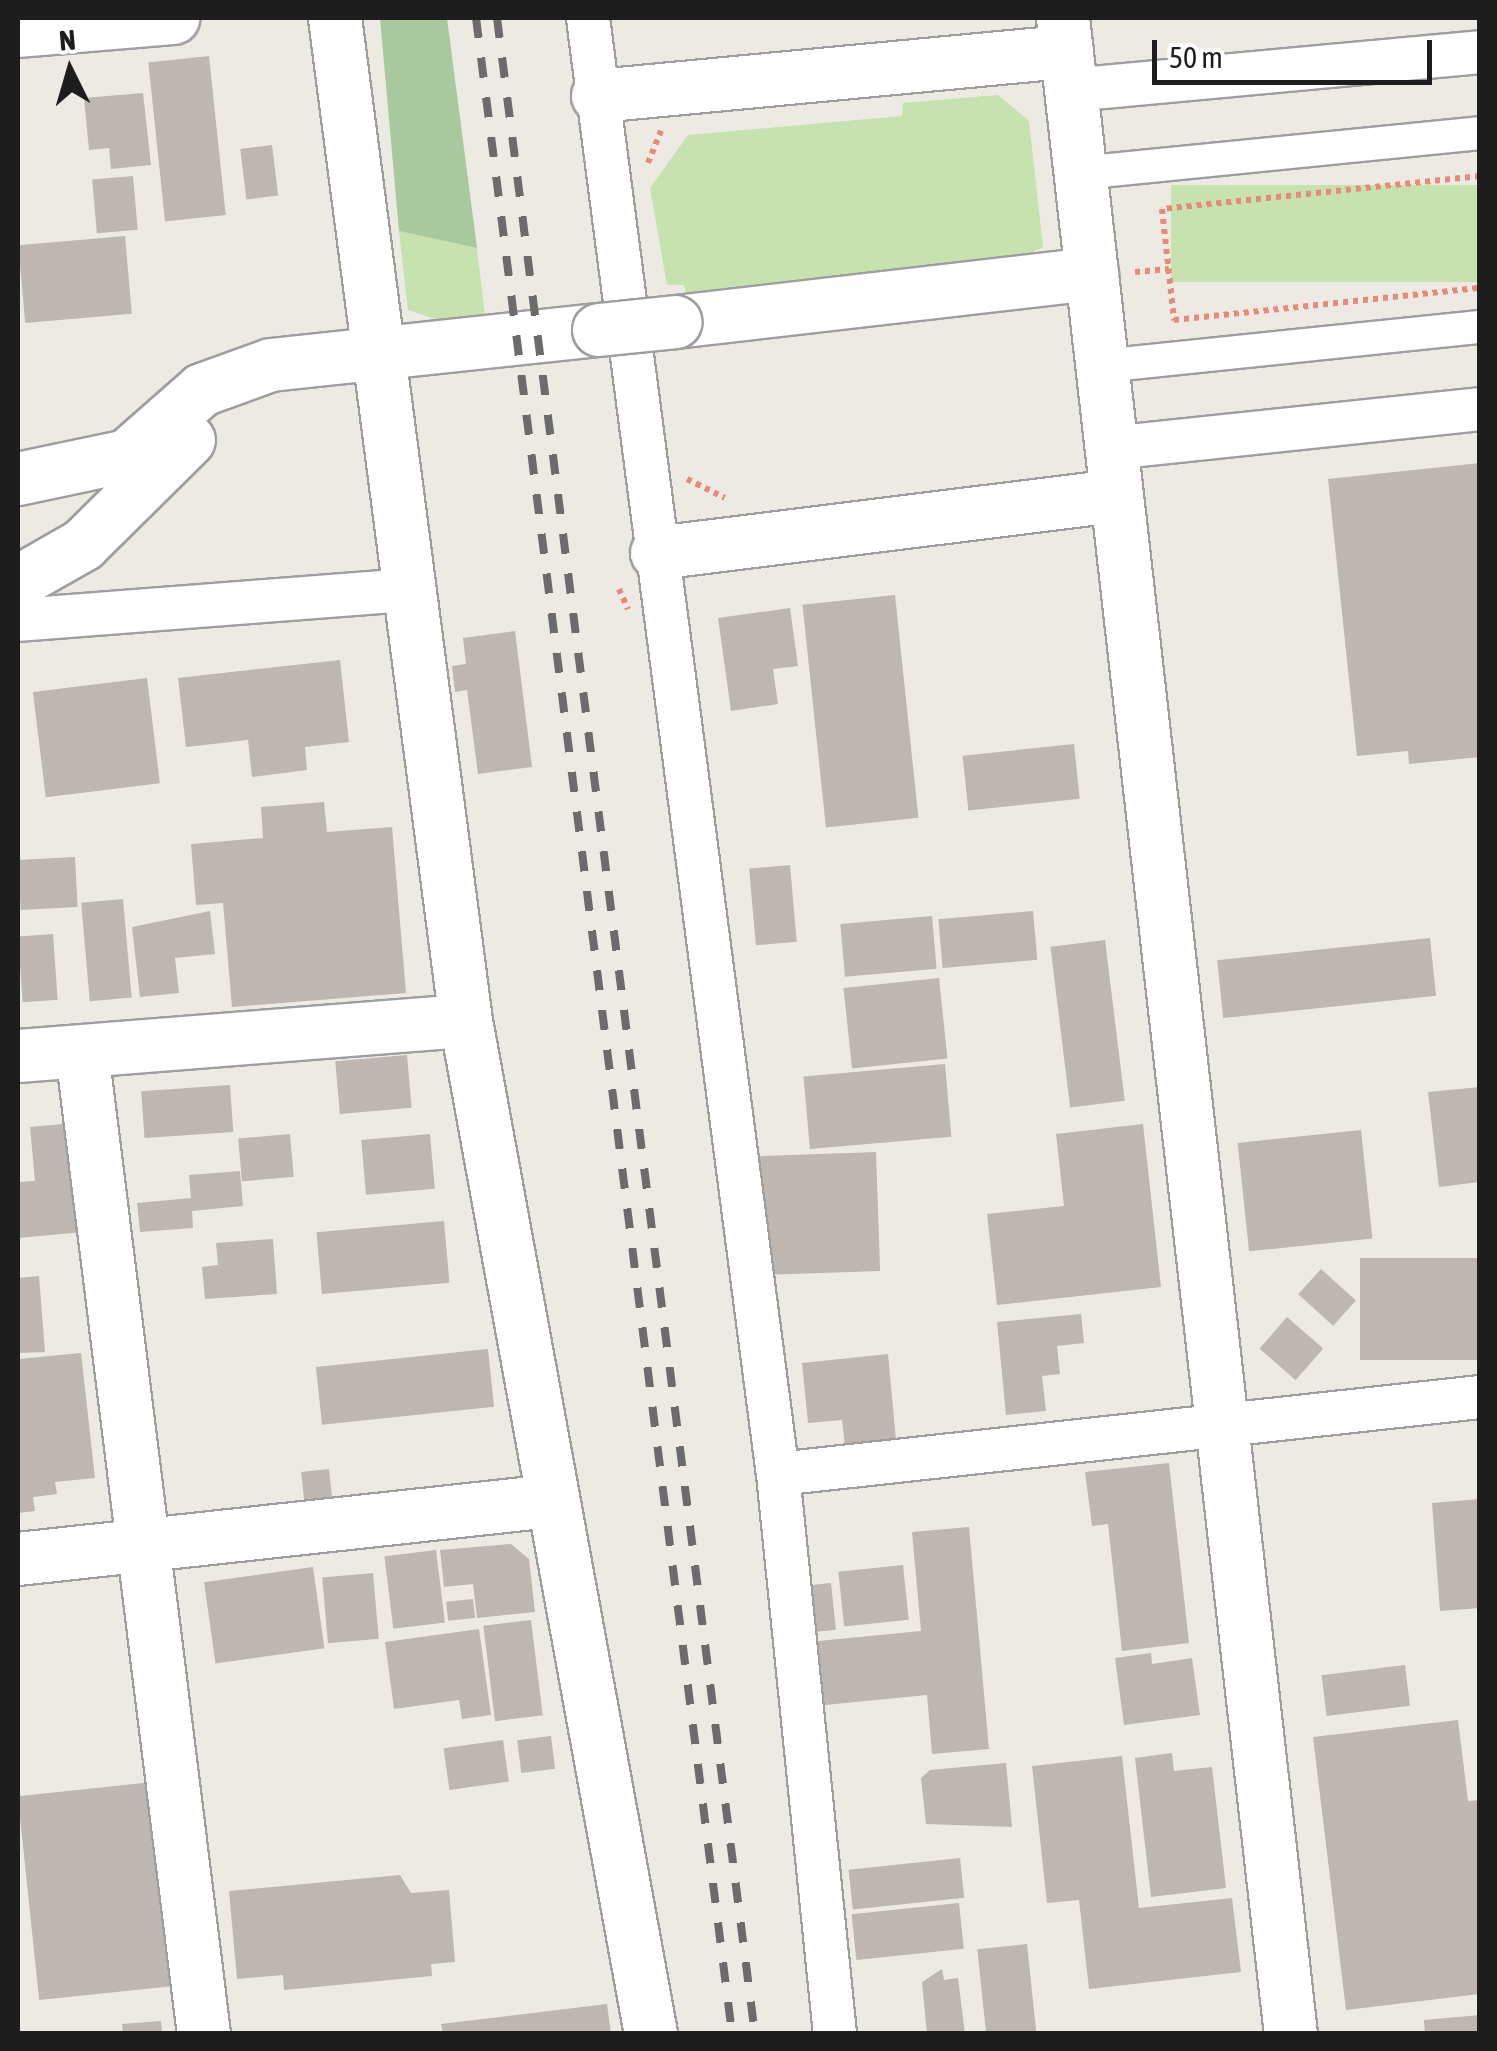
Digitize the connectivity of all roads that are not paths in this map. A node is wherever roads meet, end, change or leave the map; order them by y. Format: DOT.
graph roads {
  1 [pos="173,18"];
  2 [pos="335,18"];
  3 [pos="588,18"];
  4 [pos="18,30"];
  5 [pos="1480,52"];
  6 [pos="1067,53"];
  7 [pos="598,96"];
  8 [pos="1480,132"];
  9 [pos="1080,173"];
  10 [pos="1108,274"];
  11 [pos="1480,327"];
  12 [pos="379,352"];
  13 [pos="1102,366"];
  14 [pos="245,374"];
  15 [pos="1480,409"];
  16 [pos="1114,472"];
  17 [pos="18,479"];
  18 [pos="657,553"];
  19 [pos="18,582"];
  20 [pos="412,590"];
  21 [pos="18,620"];
  22 [pos="466,1020"];
  23 [pos="82,1052"];
  24 [pos="18,1056"];
  25 [pos="1480,1397"];
  26 [pos="1221,1426"];
  27 [pos="778,1474"];
  28 [pos="551,1500"];
  29 [pos="142,1545"];
  30 [pos="18,1559"];
  31 [pos="204,2034"];
  32 [pos="651,2034"];
  33 [pos="835,2034"];
  34 [pos="1291,2034"];
  1 -- 4 [label="street"];
  2 -- 12 [label="street"];
  3 -- 7 [label="street"];
  5 -- 6 [label="street"];
  6 -- 7 [label="street"];
  6 -- 9 [label="street"];
  7 -- 18 [label="street"];
  8 -- 9 [label="street"];
  9 -- 10 [label="street"];
  10 -- 12 [label="street, bridge"];
  10 -- 13 [label="street"];
  11 -- 13 [label="street"];
  12 -- 14 [label="street"];
  12 -- 20 [label="street"];
  13 -- 16 [label="street"];
  14 -- 17 [label="street"];
  14 -- 19 [label="street"];
  15 -- 16 [label="street"];
  16 -- 18 [label="street"];
  16 -- 26 [label="street"];
  18 -- 27 [label="street"];
  20 -- 21 [label="street"];
  20 -- 22 [label="street"];
  22 -- 23 [label="street"];
  22 -- 28 [label="street"];
  23 -- 24 [label="street"];
  23 -- 29 [label="street"];
  25 -- 26 [label="street"];
  26 -- 27 [label="street"];
  26 -- 34 [label="street"];
  27 -- 33 [label="street"];
  28 -- 29 [label="street"];
  28 -- 32 [label="street"];
  29 -- 30 [label="street"];
  29 -- 31 [label="street"];
}
